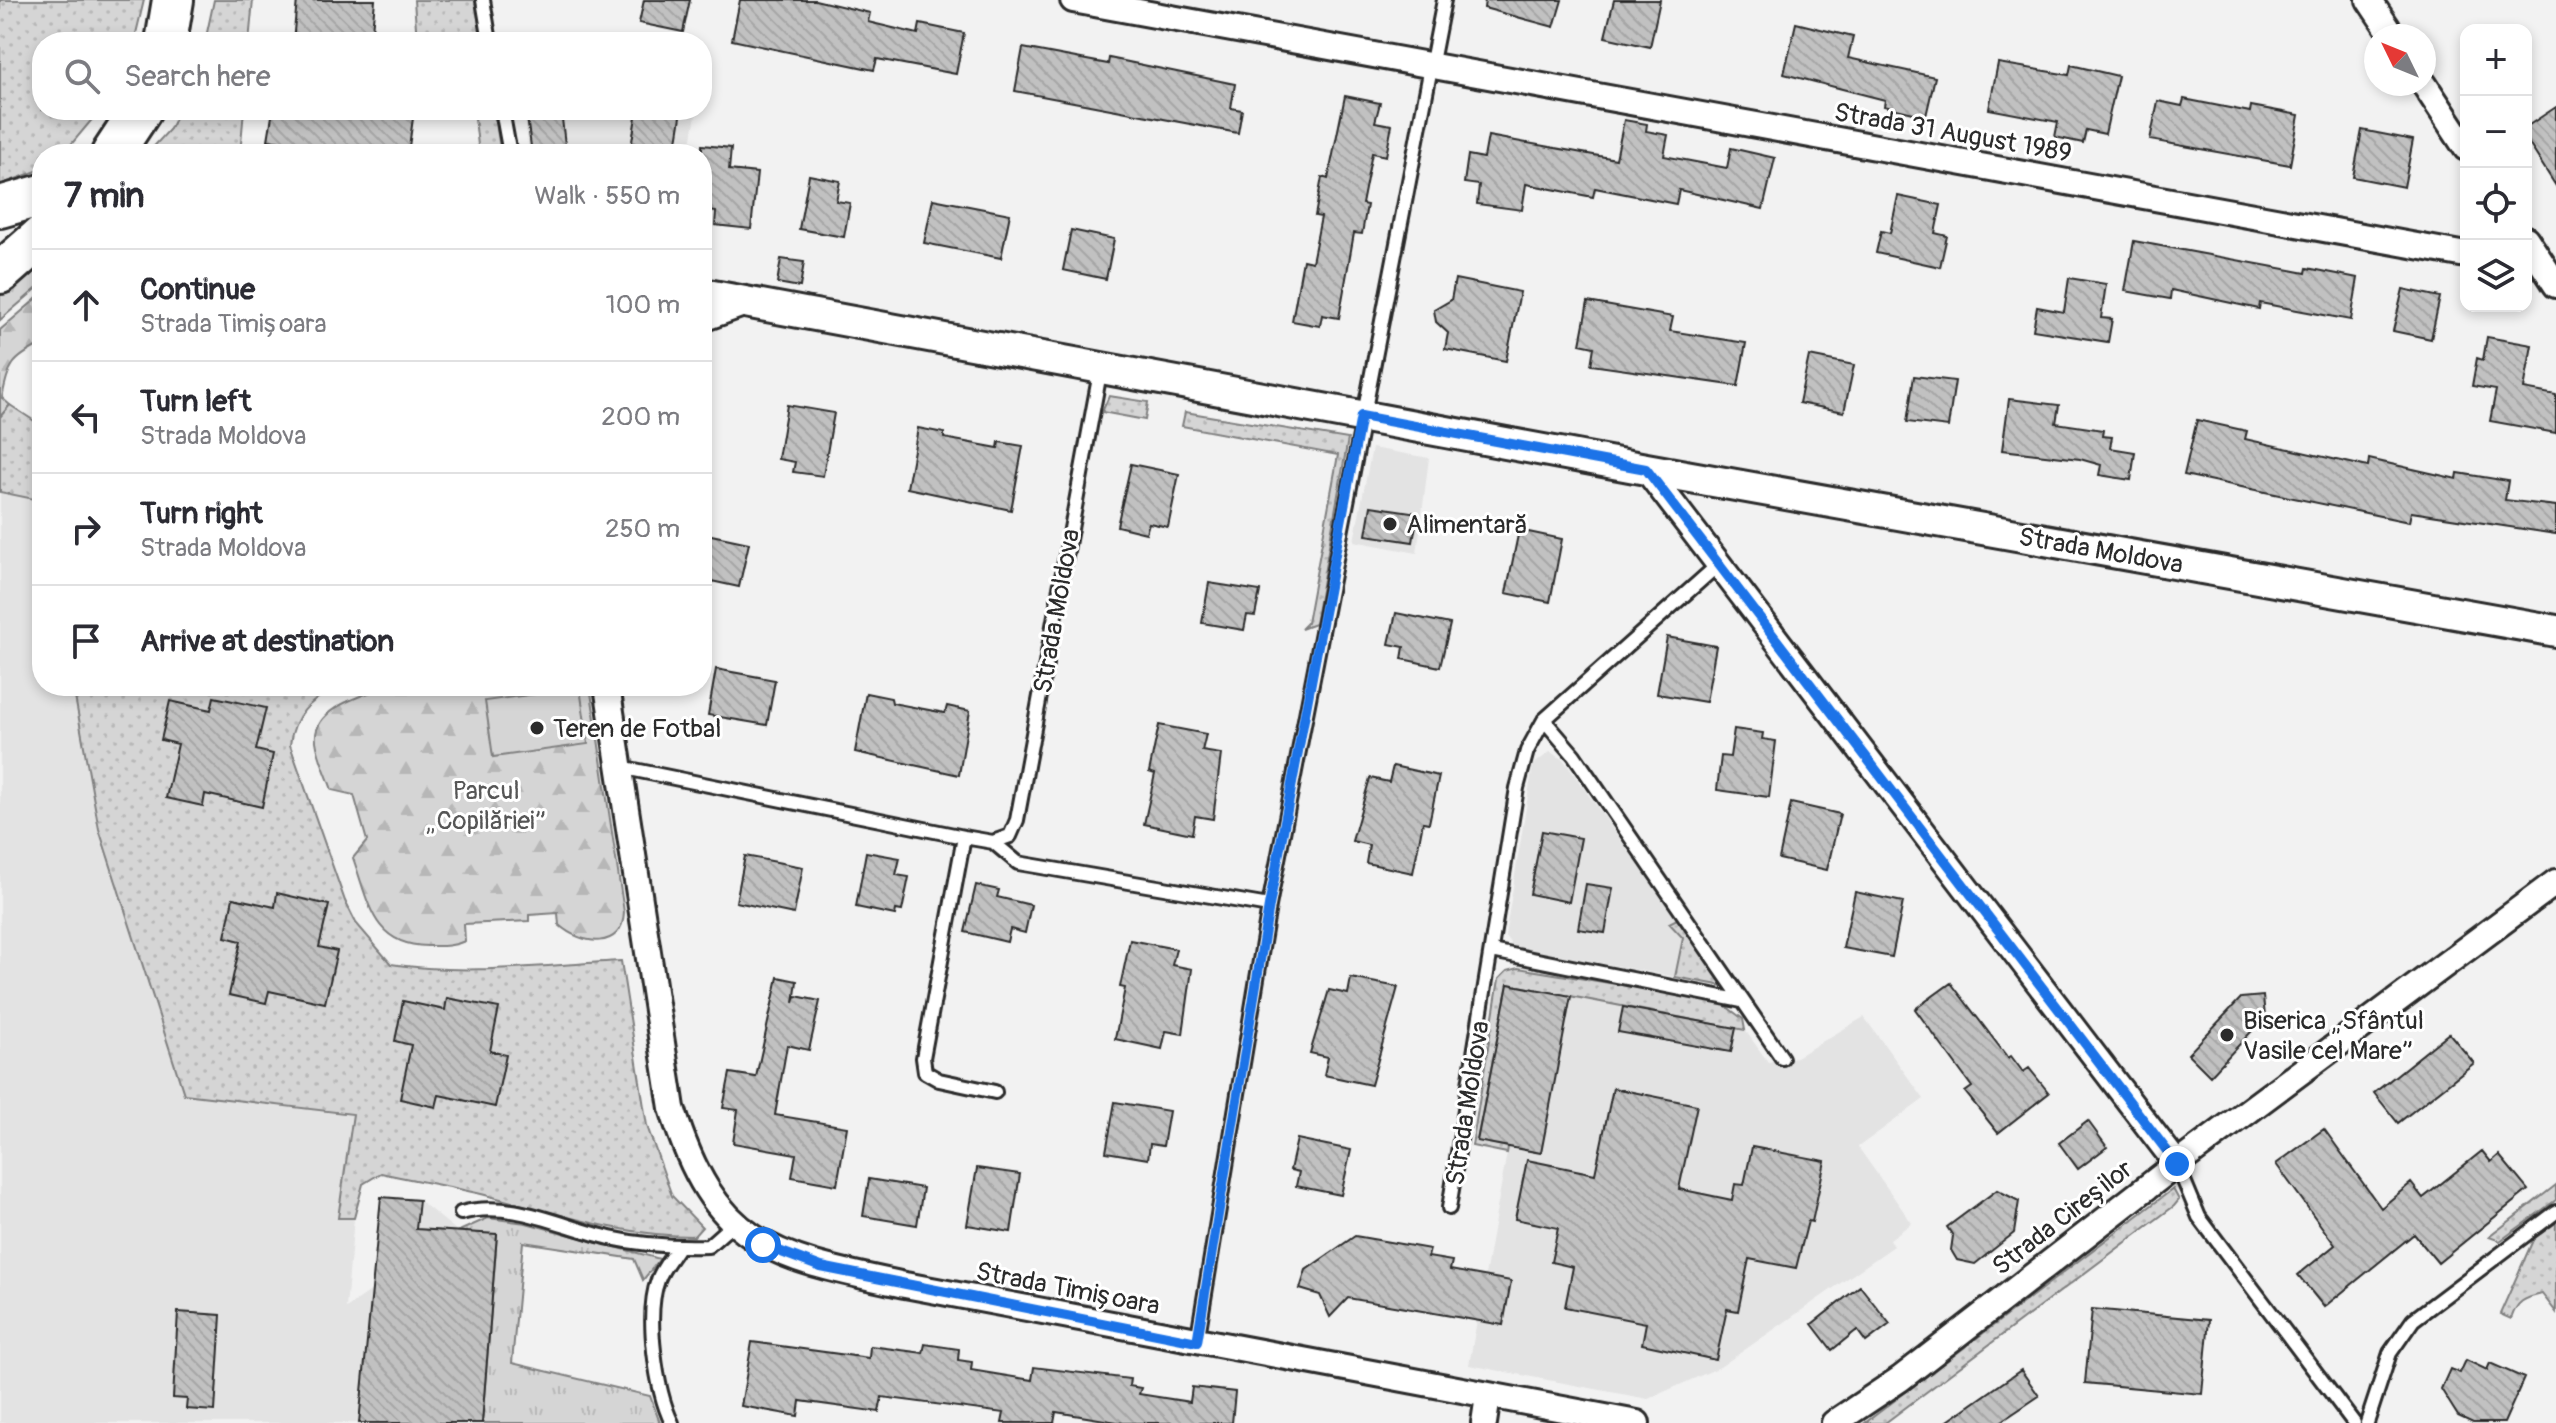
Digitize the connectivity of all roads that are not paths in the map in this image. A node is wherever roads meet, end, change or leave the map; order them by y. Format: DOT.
graph roads {
  1 [pos="173,0"];
  2 [pos="483,0"];
  3 [pos="1073,0"];
  4 [pos="1444,0"];
  5 [pos="2369,0"];
  6 [pos="2385,24"];
  7 [pos="168,32"];
  8 [pos="488,32"];
  9 [pos="1430,63"];
  10 [pos="2432,96"];
  11 [pos="134,120"];
  12 [pos="504,120"];
  13 [pos="2460,139"];
  14 [pos="119,144"];
  15 [pos="508,144"];
  16 [pos="32,198"];
  17 [pos="0,207"];
  18 [pos="2526,240"];
  19 [pos="32,245"];
  20 [pos="2460,254"];
  21 [pos="0,273"];
  22 [pos="2543,274"];
  23 [pos="712,296"];
  24 [pos="749,302"];
  25 [pos="712,315"];
  26 [pos="1101,367"];
  27 [pos="1361,416"];
  28 [pos="1646,469"];
  29 [pos="1719,564"];
  30 [pos="2556,631"];
  31 [pos="609,696"];
  32 [pos="1544,720"];
  33 [pos="620,767"];
  34 [pos="964,837"];
  35 [pos="993,842"];
  36 [pos="2556,882"];
  37 [pos="1269,906"];
  38 [pos="1492,951"];
  39 [pos="1742,1001"];
  40 [pos="1782,1058"];
  41 [pos="995,1092"];
  42 [pos="2177,1164"];
  43 [pos="1449,1208"];
  44 [pos="2556,1212"];
  45 [pos="461,1213"];
  46 [pos="734,1223"];
  47 [pos="678,1247"];
  48 [pos="1197,1342"];
  49 [pos="1488,1396"];
  50 [pos="672,1423"];
  51 [pos="1484,1423"];
  52 [pos="1637,1423"];
  53 [pos="1834,1423"];
  54 [pos="2354,1423"];
  55 [pos="2367,1423"];
  1 -- 7 [label="highway"];
  2 -- 8 [label="lane"];
  3 -- 9 [label="street, Strada 31 August 1989"];
  4 -- 9 [label="lane"];
  5 -- 6 [label="street"];
  9 -- 20 [label="street, Strada 31 August 1989"];
  9 -- 27 [label="lane"];
  10 -- 13 [label="street"];
  11 -- 14 [label="highway"];
  12 -- 15 [label="lane"];
  16 -- 17 [label="highway"];
  18 -- 22 [label="street"];
  19 -- 21 [label="highway"];
  23 -- 24 [label="street, Strada Moldova"];
  24 -- 25 [label="street"];
  24 -- 26 [label="street, Strada Moldova"];
  26 -- 27 [label="street, Strada Moldova"];
  26 -- 35 [label="lane, Strada Moldova"];
  27 -- 28 [label="street, Strada Moldova"];
  27 -- 37 [label="lane"];
  28 -- 29 [label="street"];
  28 -- 30 [label="street, Strada Moldova"];
  29 -- 32 [label="lane, Strada Moldova"];
  29 -- 42 [label="street"];
  31 -- 33 [label="street"];
  32 -- 38 [label="lane, Strada Moldova"];
  32 -- 39 [label="lane"];
  33 -- 34 [label="lane"];
  33 -- 46 [label="street"];
  34 -- 35 [label="lane"];
  34 -- 41 [label="lane"];
  35 -- 37 [label="lane"];
  36 -- 42 [label="street, Strada Cireșilor"];
  37 -- 48 [label="lane"];
  38 -- 39 [label="lane"];
  38 -- 43 [label="lane, Strada Moldova"];
  39 -- 40 [label="lane"];
  42 -- 53 [label="street, Strada Cireșilor"];
  42 -- 54 [label="lane"];
  44 -- 55 [label="lane"];
  45 -- 47 [label="lane"];
  46 -- 47 [label="lane"];
  46 -- 48 [label="street, Strada Timișoara"];
  47 -- 50 [label="lane"];
  48 -- 49 [label="street, Strada Timișoara"];
  49 -- 51 [label="street"];
  49 -- 52 [label="street, Strada Timișoara"];
}
